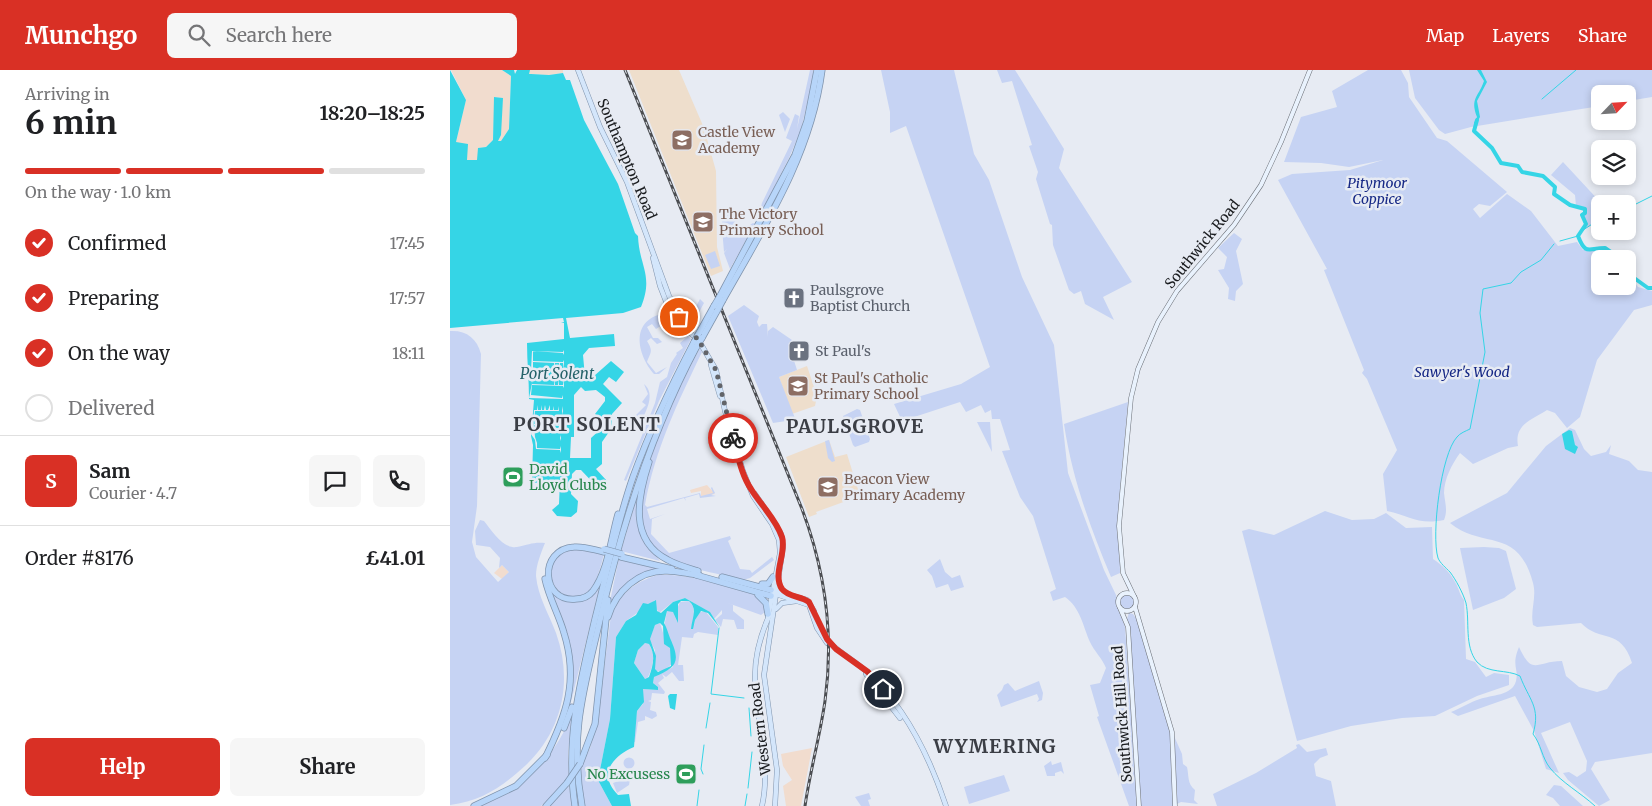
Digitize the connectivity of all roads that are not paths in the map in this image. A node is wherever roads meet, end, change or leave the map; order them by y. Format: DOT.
graph roads {
  1 [pos="578,70"];
  2 [pos="817,70"];
  3 [pos="822,70"];
  4 [pos="1310,70"];
  5 [pos="734,274"];
  6 [pos="696,344"];
  7 [pos="709,357"];
  8 [pos="718,381"];
  9 [pos="668,403"];
  10 [pos="648,438"];
  11 [pos="751,489"];
  12 [pos="604,550"];
  13 [pos="614,564"];
  14 [pos="780,564"];
  15 [pos="698,573"];
  16 [pos="776,576"];
  17 [pos="1127,584"];
  18 [pos="751,587"];
  19 [pos="1125,593"];
  20 [pos="774,594"];
  21 [pos="788,594"];
  22 [pos="1134,596"];
  23 [pos="796,601"];
  24 [pos="1135,607"];
  25 [pos="1120,608"];
  26 [pos="775,610"];
  27 [pos="1129,611"];
  28 [pos="768,616"];
  29 [pos="1126,620"];
  30 [pos="1138,620"];
  31 [pos="829,643"];
  32 [pos="601,658"];
  33 [pos="582,675"];
  34 [pos="545,758"];
  35 [pos="474,806"];
  36 [pos="546,806"];
  37 [pos="575,806"];
  38 [pos="582,806"];
  39 [pos="762,806"];
  40 [pos="775,806"];
  41 [pos="944,806"];
  42 [pos="1139,806"];
  43 [pos="1175,806"];
  1 -- 7 [label="main road, Southampton Road"];
  2 -- 5 [label="highway"];
  3 -- 5 [label="highway"];
  4 -- 17 [label="main road, Southwick Road"];
  5 -- 6 [label="highway, bridge"];
  6 -- 9 [label="highway"];
  6 -- 10 [label="highway"];
  7 -- 8 [label="main road, Southampton Road"];
  7 -- 8 [label="main road, Southampton Road"];
  8 -- 11 [label="main road, Southampton Road"];
  9 -- 13 [label="highway"];
  9 -- 15 [label="highway"];
  10 -- 12 [label="highway"];
  10 -- 33 [label="highway"];
  11 -- 14 [label="main road, Southampton Road"];
  11 -- 16 [label="main road, Southampton Road"];
  12 -- 15 [label="highway, bridge"];
  12 -- 34 [label="highway"];
  13 -- 32 [label="highway"];
  13 -- 38 [label="highway"];
  14 -- 16 [label="main road, Southampton Road"];
  14 -- 20 [label="main road"];
  15 -- 18 [label="highway"];
  15 -- 32 [label="highway"];
  16 -- 18 [label="highway"];
  16 -- 20 [label="main road, Southampton Road"];
  16 -- 21 [label="main road"];
  17 -- 19 [label="main road, Southwick Road"];
  17 -- 22 [label="main road, Southwick Road"];
  18 -- 20 [label="highway"];
  18 -- 28 [label="highway"];
  19 -- 22 [label="main road"];
  19 -- 25 [label="main road"];
  20 -- 21 [label="main road"];
  20 -- 23 [label="main road"];
  20 -- 26 [label="main road, Western Road"];
  20 -- 28 [label="main road, Western Road"];
  21 -- 31 [label="main road"];
  22 -- 24 [label="main road"];
  23 -- 26 [label="main road"];
  23 -- 31 [label="main road"];
  24 -- 27 [label="main road"];
  24 -- 30 [label="main road"];
  25 -- 27 [label="main road"];
  25 -- 29 [label="main road, Southwick Hill Road"];
  26 -- 40 [label="main road, Western Road"];
  27 -- 29 [label="main road, Southwick Hill Road"];
  27 -- 30 [label="main road"];
  28 -- 39 [label="main road, Western Road"];
  29 -- 42 [label="main road, Southwick Hill Road"];
  30 -- 43 [label="main road"];
  31 -- 41 [label="main road"];
  32 -- 36 [label="highway, bridge"];
  33 -- 34 [label="highway"];
  33 -- 37 [label="highway"];
  34 -- 35 [label="highway"];
}
